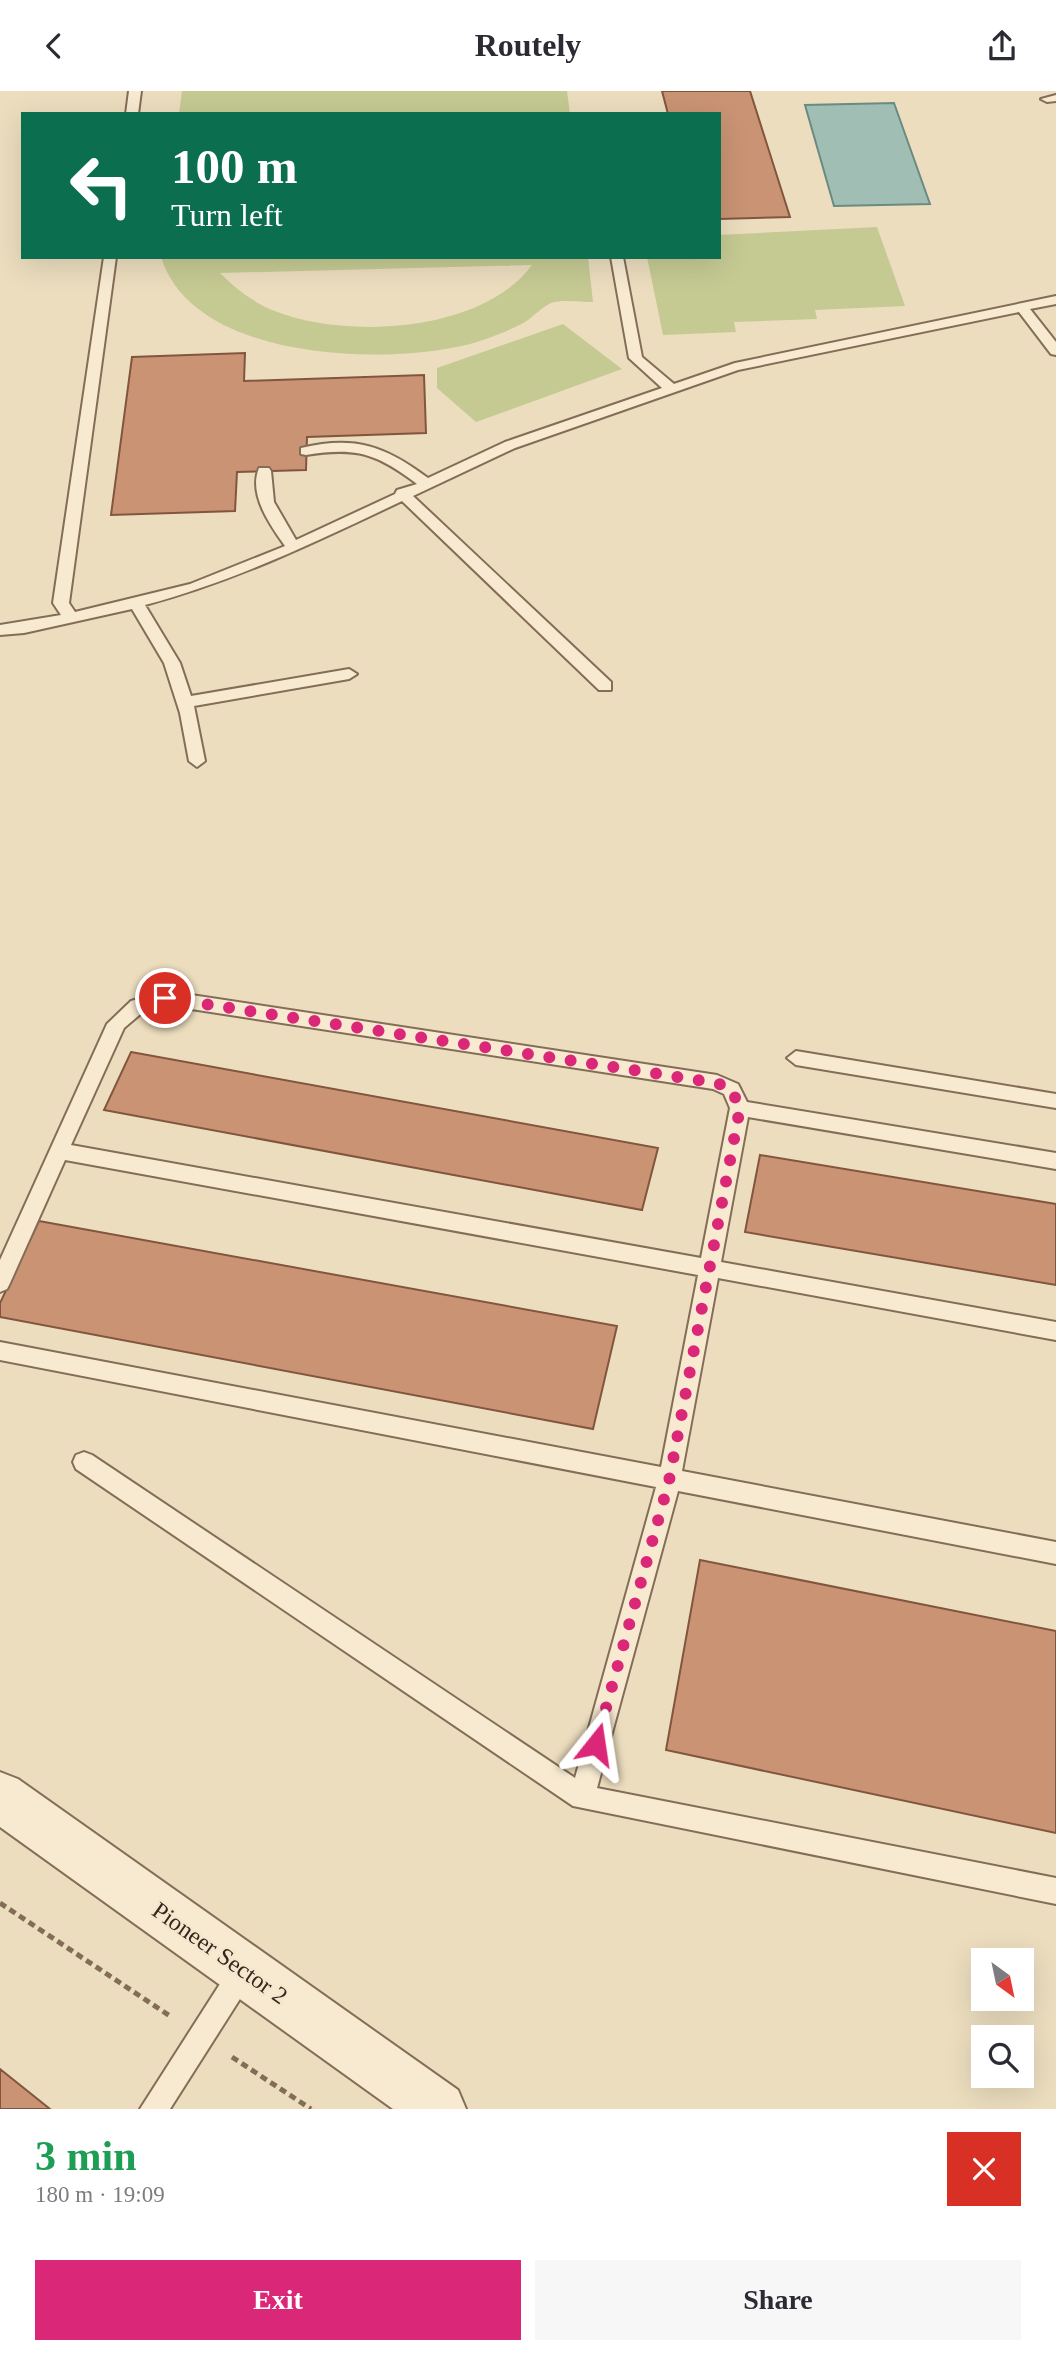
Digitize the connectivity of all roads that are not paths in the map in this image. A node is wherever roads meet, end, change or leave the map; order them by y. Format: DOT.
graph roads {
  1 [pos="135,91"];
  2 [pos="132,112"];
  3 [pos="110,259"];
  4 [pos="617,259"];
  5 [pos="1056,300"];
  6 [pos="1021,307"];
  7 [pos="1056,351"];
  8 [pos="671,388"];
  9 [pos="306,451"];
  10 [pos="264,471"];
  11 [pos="425,483"];
  12 [pos="402,493"];
  13 [pos="293,547"];
  14 [pos="135,603"];
  15 [pos="71,618"];
  16 [pos="0,630"];
  17 [pos="349,674"];
  18 [pos="605,686"];
  19 [pos="185,702"];
  20 [pos="197,761"];
  21 [pos="796,1058"];
  22 [pos="1056,1101"];
  23 [pos="740,1108"];
  24 [pos="60,1151"];
  25 [pos="1056,1161"];
  26 [pos="707,1266"];
  27 [pos="0,1283"];
  28 [pos="1056,1332"];
  29 [pos="0,1351"];
  30 [pos="84,1462"];
  31 [pos="669,1481"];
  32 [pos="1056,1553"];
  33 [pos="0,1797"];
  34 [pos="582,1797"];
  35 [pos="1056,1891"];
  36 [pos="244,1970"];
  37 [pos="154,2109"];
  38 [pos="439,2109"];
  1 -- 2 [label="lane"];
  3 -- 15 [label="lane"];
  4 -- 8 [label="lane"];
  5 -- 6 [label="lane"];
  6 -- 7 [label="lane"];
  6 -- 8 [label="lane"];
  8 -- 11 [label="lane"];
  9 -- 11 [label="lane"];
  10 -- 13 [label="lane"];
  11 -- 12 [label="lane"];
  12 -- 13 [label="lane"];
  12 -- 18 [label="lane"];
  13 -- 14 [label="lane"];
  14 -- 15 [label="lane"];
  14 -- 19 [label="lane"];
  15 -- 16 [label="lane"];
  17 -- 19 [label="lane"];
  19 -- 20 [label="lane"];
  21 -- 22 [label="lane"];
  23 -- 24 [label="lane"];
  23 -- 25 [label="lane"];
  23 -- 26 [label="lane"];
  24 -- 26 [label="lane"];
  24 -- 27 [label="lane"];
  26 -- 28 [label="lane"];
  26 -- 31 [label="lane"];
  29 -- 31 [label="lane"];
  30 -- 34 [label="lane"];
  31 -- 32 [label="lane"];
  31 -- 34 [label="lane"];
  33 -- 36 [label="street, Pioneer Sector 2"];
  34 -- 35 [label="lane"];
  36 -- 37 [label="lane"];
  36 -- 38 [label="street, Pioneer Sector 2"];
}
